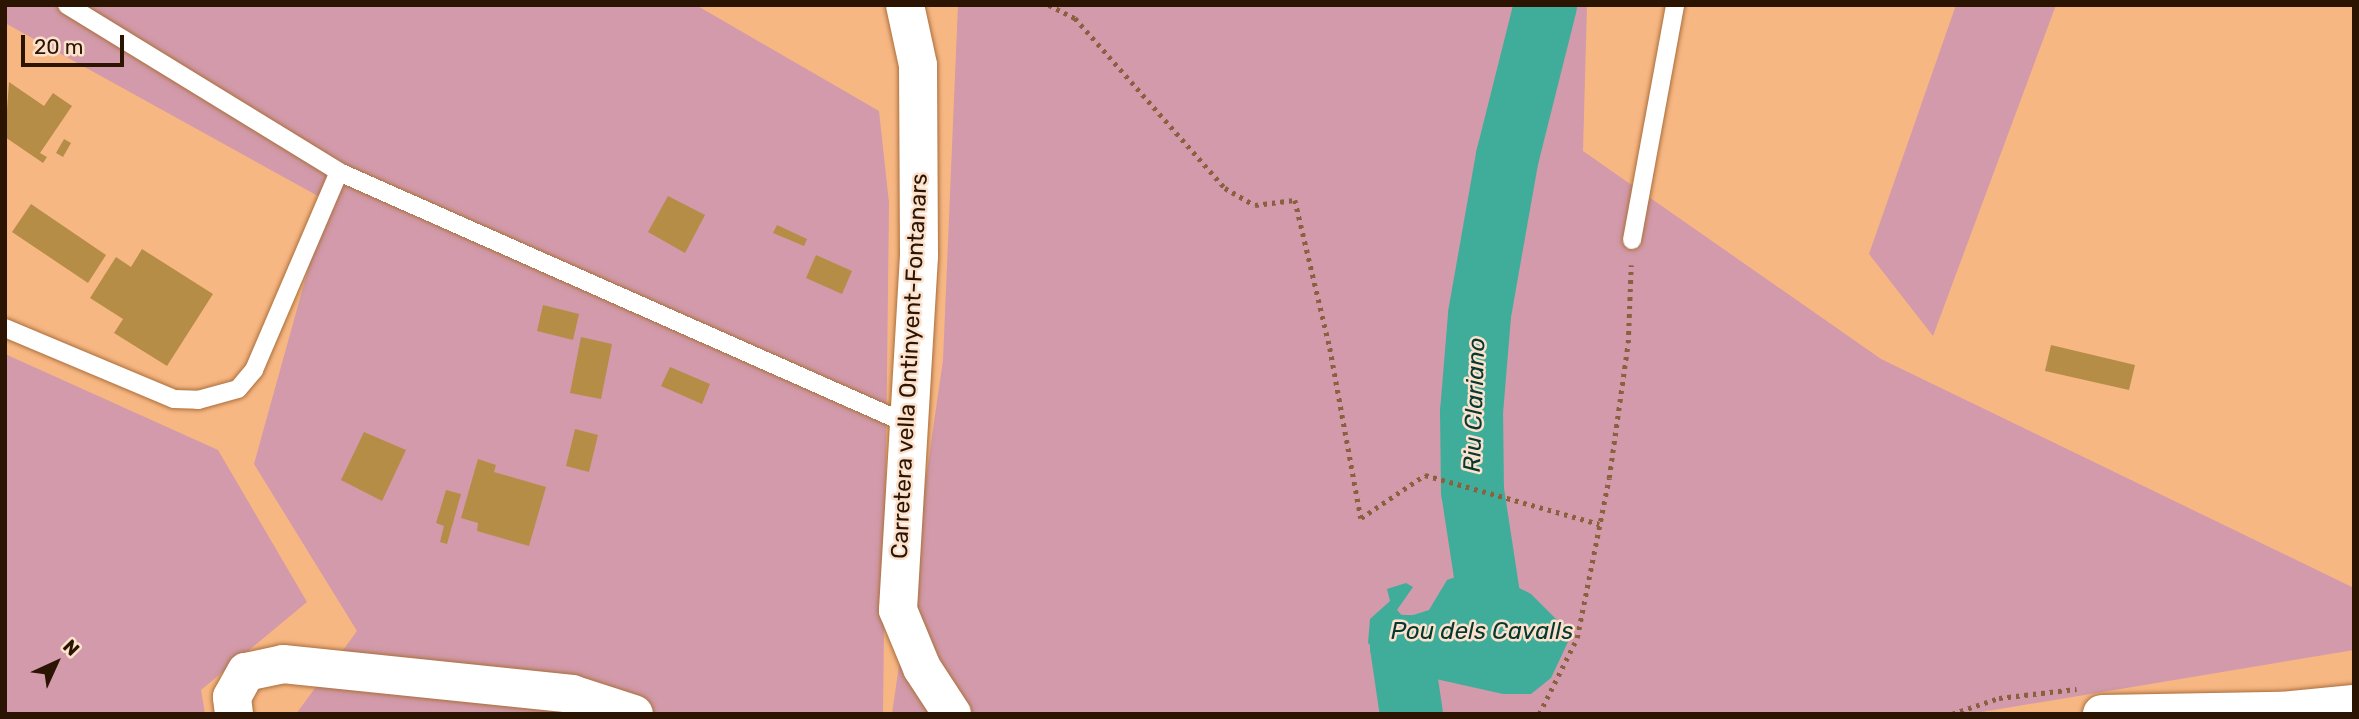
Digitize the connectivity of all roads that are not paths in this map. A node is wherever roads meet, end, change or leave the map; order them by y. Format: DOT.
graph roads {
  1 [pos="67,5"];
  2 [pos="905,5"];
  3 [pos="1675,5"];
  4 [pos="340,172"];
  5 [pos="1632,240"];
  6 [pos="5,328"];
  7 [pos="908,424"];
  8 [pos="2354,704"];
  9 [pos="234,714"];
  10 [pos="634,714"];
  11 [pos="952,714"];
  12 [pos="2102,714"];
  1 -- 4 [label="lane"];
  2 -- 7 [label="street, Carretera vella Ontinyent-Fontanars"];
  3 -- 5 [label="lane"];
  4 -- 6 [label="lane"];
  4 -- 7 [label="lane"];
  7 -- 11 [label="street, Carretera vella Ontinyent-Fontanars"];
  8 -- 12 [label="street"];
  9 -- 10 [label="street"];
}
